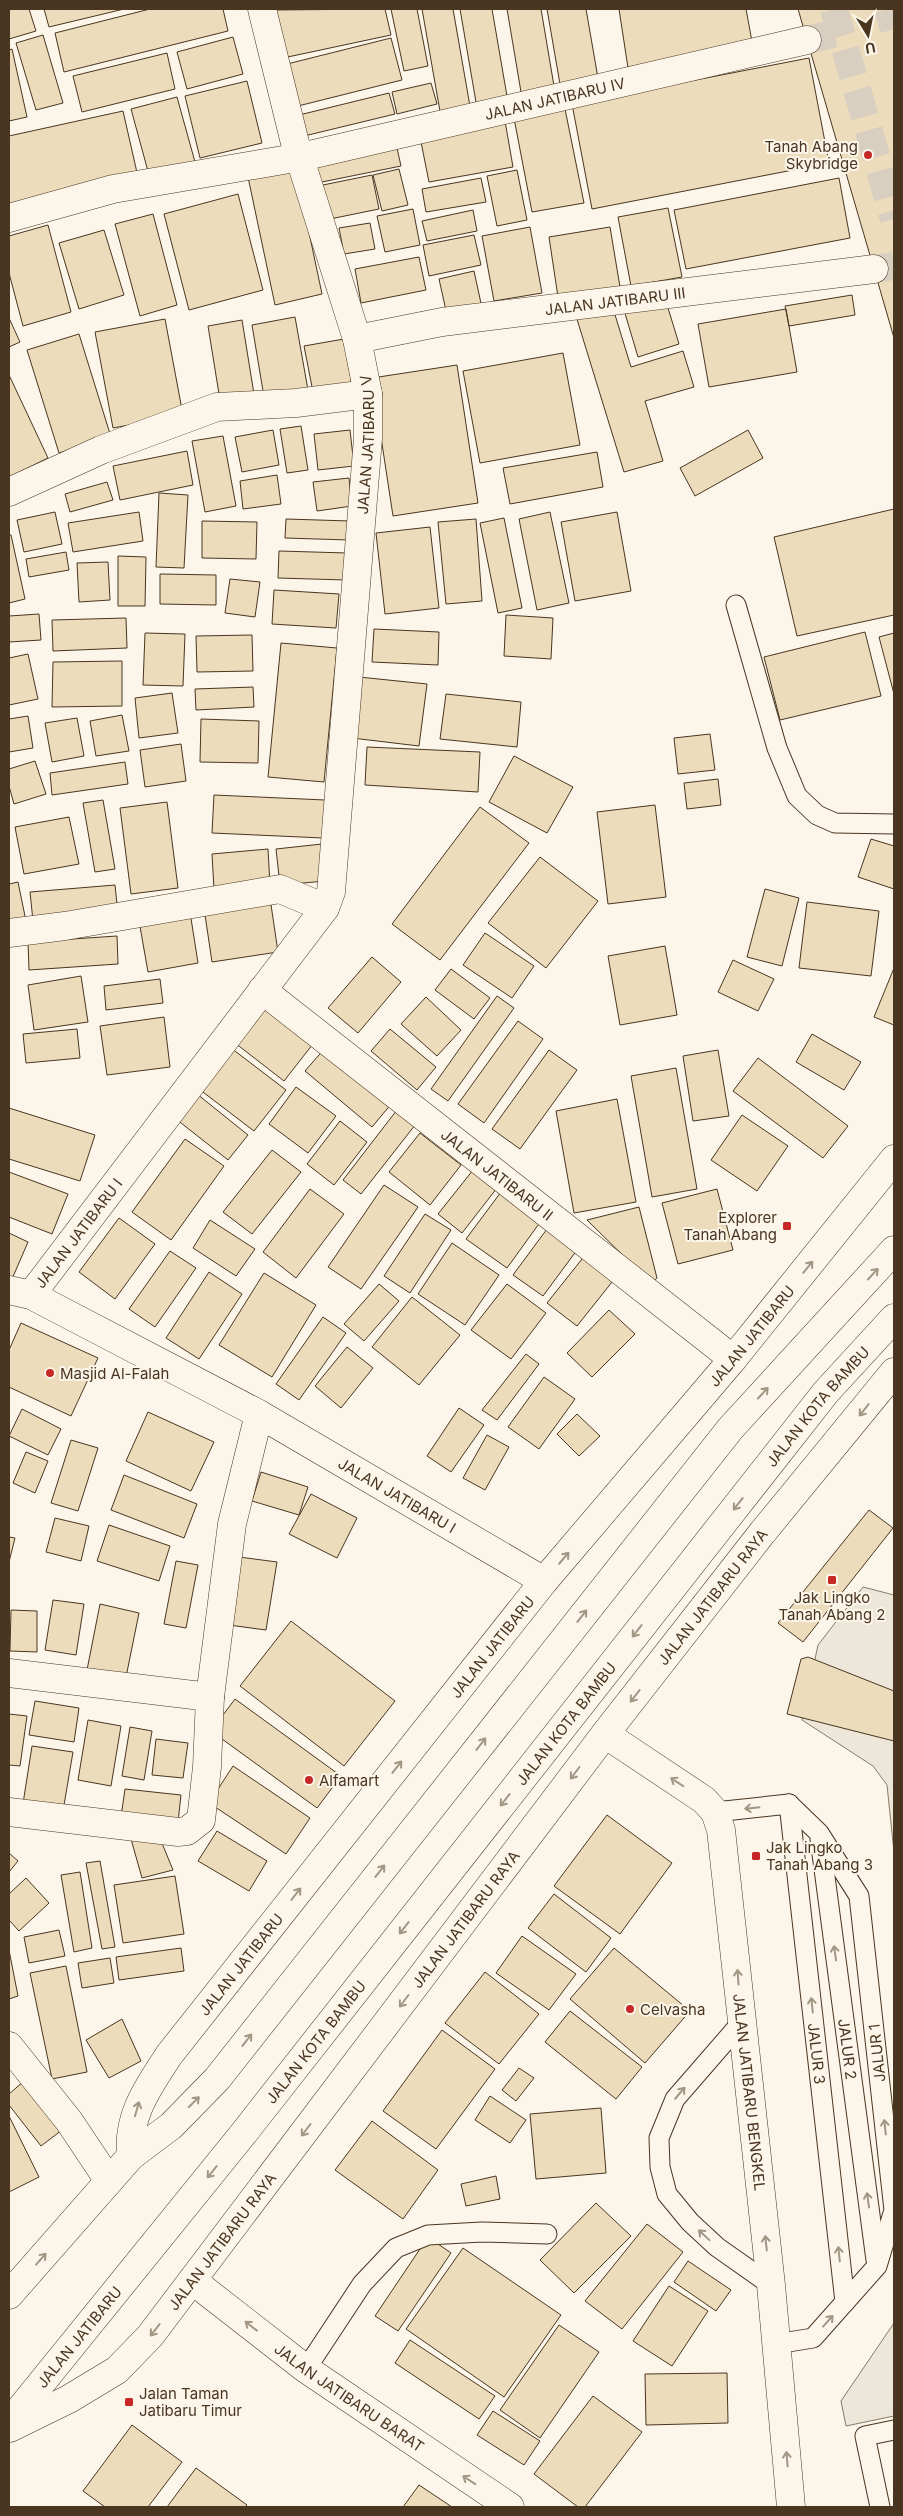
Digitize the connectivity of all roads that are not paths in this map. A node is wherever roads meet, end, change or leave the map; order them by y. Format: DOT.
graph roads {
  1 [pos="262,9"];
  2 [pos="808,40"];
  3 [pos="301,157"];
  4 [pos="9,218"];
  5 [pos="874,269"];
  6 [pos="357,339"];
  7 [pos="368,394"];
  8 [pos="9,492"];
  9 [pos="736,605"];
  10 [pos="894,824"];
  11 [pos="328,900"];
  12 [pos="9,933"];
  13 [pos="262,990"];
  14 [pos="894,1159"];
  15 [pos="884,1180"];
  16 [pos="894,1250"];
  17 [pos="20,1292"];
  18 [pos="894,1318"];
  19 [pos="732,1359"];
  20 [pos="894,1372"];
  21 [pos="259,1414"];
  22 [pos="544,1581"];
  23 [pos="9,1673"];
  24 [pos="210,1697"];
  25 [pos="605,1734"];
  26 [pos="790,1804"];
  27 [pos="9,1812"];
  28 [pos="715,1812"];
  29 [pos="819,1833"];
  30 [pos="742,2023"];
  31 [pos="9,2046"];
  32 [pos="243,2134"];
  33 [pos="131,2156"];
  34 [pos="109,2181"];
  35 [pos="894,2210"];
  36 [pos="547,2234"];
  37 [pos="877,2266"];
  38 [pos="193,2281"];
  39 [pos="771,2285"];
  40 [pos="9,2296"];
  41 [pos="845,2302"];
  42 [pos="776,2344"];
  43 [pos="306,2369"];
  44 [pos="9,2423"];
  45 [pos="9,2429"];
  46 [pos="894,2430"];
  47 [pos="510,2507"];
  48 [pos="791,2507"];
  49 [pos="880,2507"];
  1 -- 3 [label="street, JALAN JATIBARU V"];
  2 -- 3 [label="street, JALAN JATIBARU IV"];
  3 -- 4 [label="street, JALAN JATIBARU IV"];
  3 -- 6 [label="street, JALAN JATIBARU V"];
  5 -- 6 [label="street, JALAN JATIBARU III"];
  6 -- 7 [label="street, JALAN JATIBARU V"];
  7 -- 8 [label="street"];
  7 -- 11 [label="street, JALAN JATIBARU V"];
  9 -- 10 [label="lane"];
  11 -- 12 [label="street"];
  11 -- 13 [label="street, JALAN JATIBARU I"];
  13 -- 17 [label="street, JALAN JATIBARU I"];
  13 -- 19 [label="street, JALAN JATIBARU II"];
  14 -- 15 [label="street, JALAN JATIBARU"];
  19 -- 15 [label="street, JALAN JATIBARU, one-way"];
  33 -- 16 [label="street, one-way"];
  17 -- 21 [label="street, JALAN JATIBARU I"];
  18 -- 32 [label="street, JALAN KOTA BAMBU, one-way"];
  22 -- 19 [label="street, JALAN JATIBARU, one-way"];
  20 -- 25 [label="street, JALAN JATIBARU RAYA, one-way"];
  21 -- 22 [label="street, JALAN JATIBARU I"];
  21 -- 24 [label="street"];
  33 -- 22 [label="street, JALAN JATIBARU, one-way"];
  23 -- 24 [label="street"];
  24 -- 27 [label="street"];
  28 -- 25 [label="street, one-way"];
  25 -- 38 [label="street, JALAN JATIBARU RAYA, one-way"];
  26 -- 28 [label="lane, one-way"];
  26 -- 29 [label="lane"];
  41 -- 26 [label="lane, JALUR 3, one-way"];
  30 -- 28 [label="street, JALAN JATIBARU BENGKEL, one-way"];
  35 -- 29 [label="lane, JALUR 1, one-way"];
  37 -- 29 [label="lane, JALUR 2, one-way"];
  39 -- 30 [label="street, JALAN JATIBARU BENGKEL, one-way"];
  39 -- 30 [label="lane, one-way"];
  31 -- 34 [label="street"];
  32 -- 44 [label="street, JALAN JATIBARU, one-way"];
  33 -- 34 [label="street"];
  40 -- 34 [label="street, one-way"];
  35 -- 37 [label="lane"];
  36 -- 43 [label="lane"];
  37 -- 41 [label="lane"];
  43 -- 38 [label="street, JALAN JATIBARU BARAT, one-way"];
  38 -- 45 [label="street, JALAN JATIBARU RAYA, one-way"];
  39 -- 42 [label="street, JALAN JATIBARU BENGKEL"];
  42 -- 41 [label="lane, one-way"];
  48 -- 42 [label="street, JALAN JATIBARU BENGKEL, one-way"];
  47 -- 43 [label="street, JALAN JATIBARU BARAT, one-way"];
  46 -- 49 [label="lane"];
}
